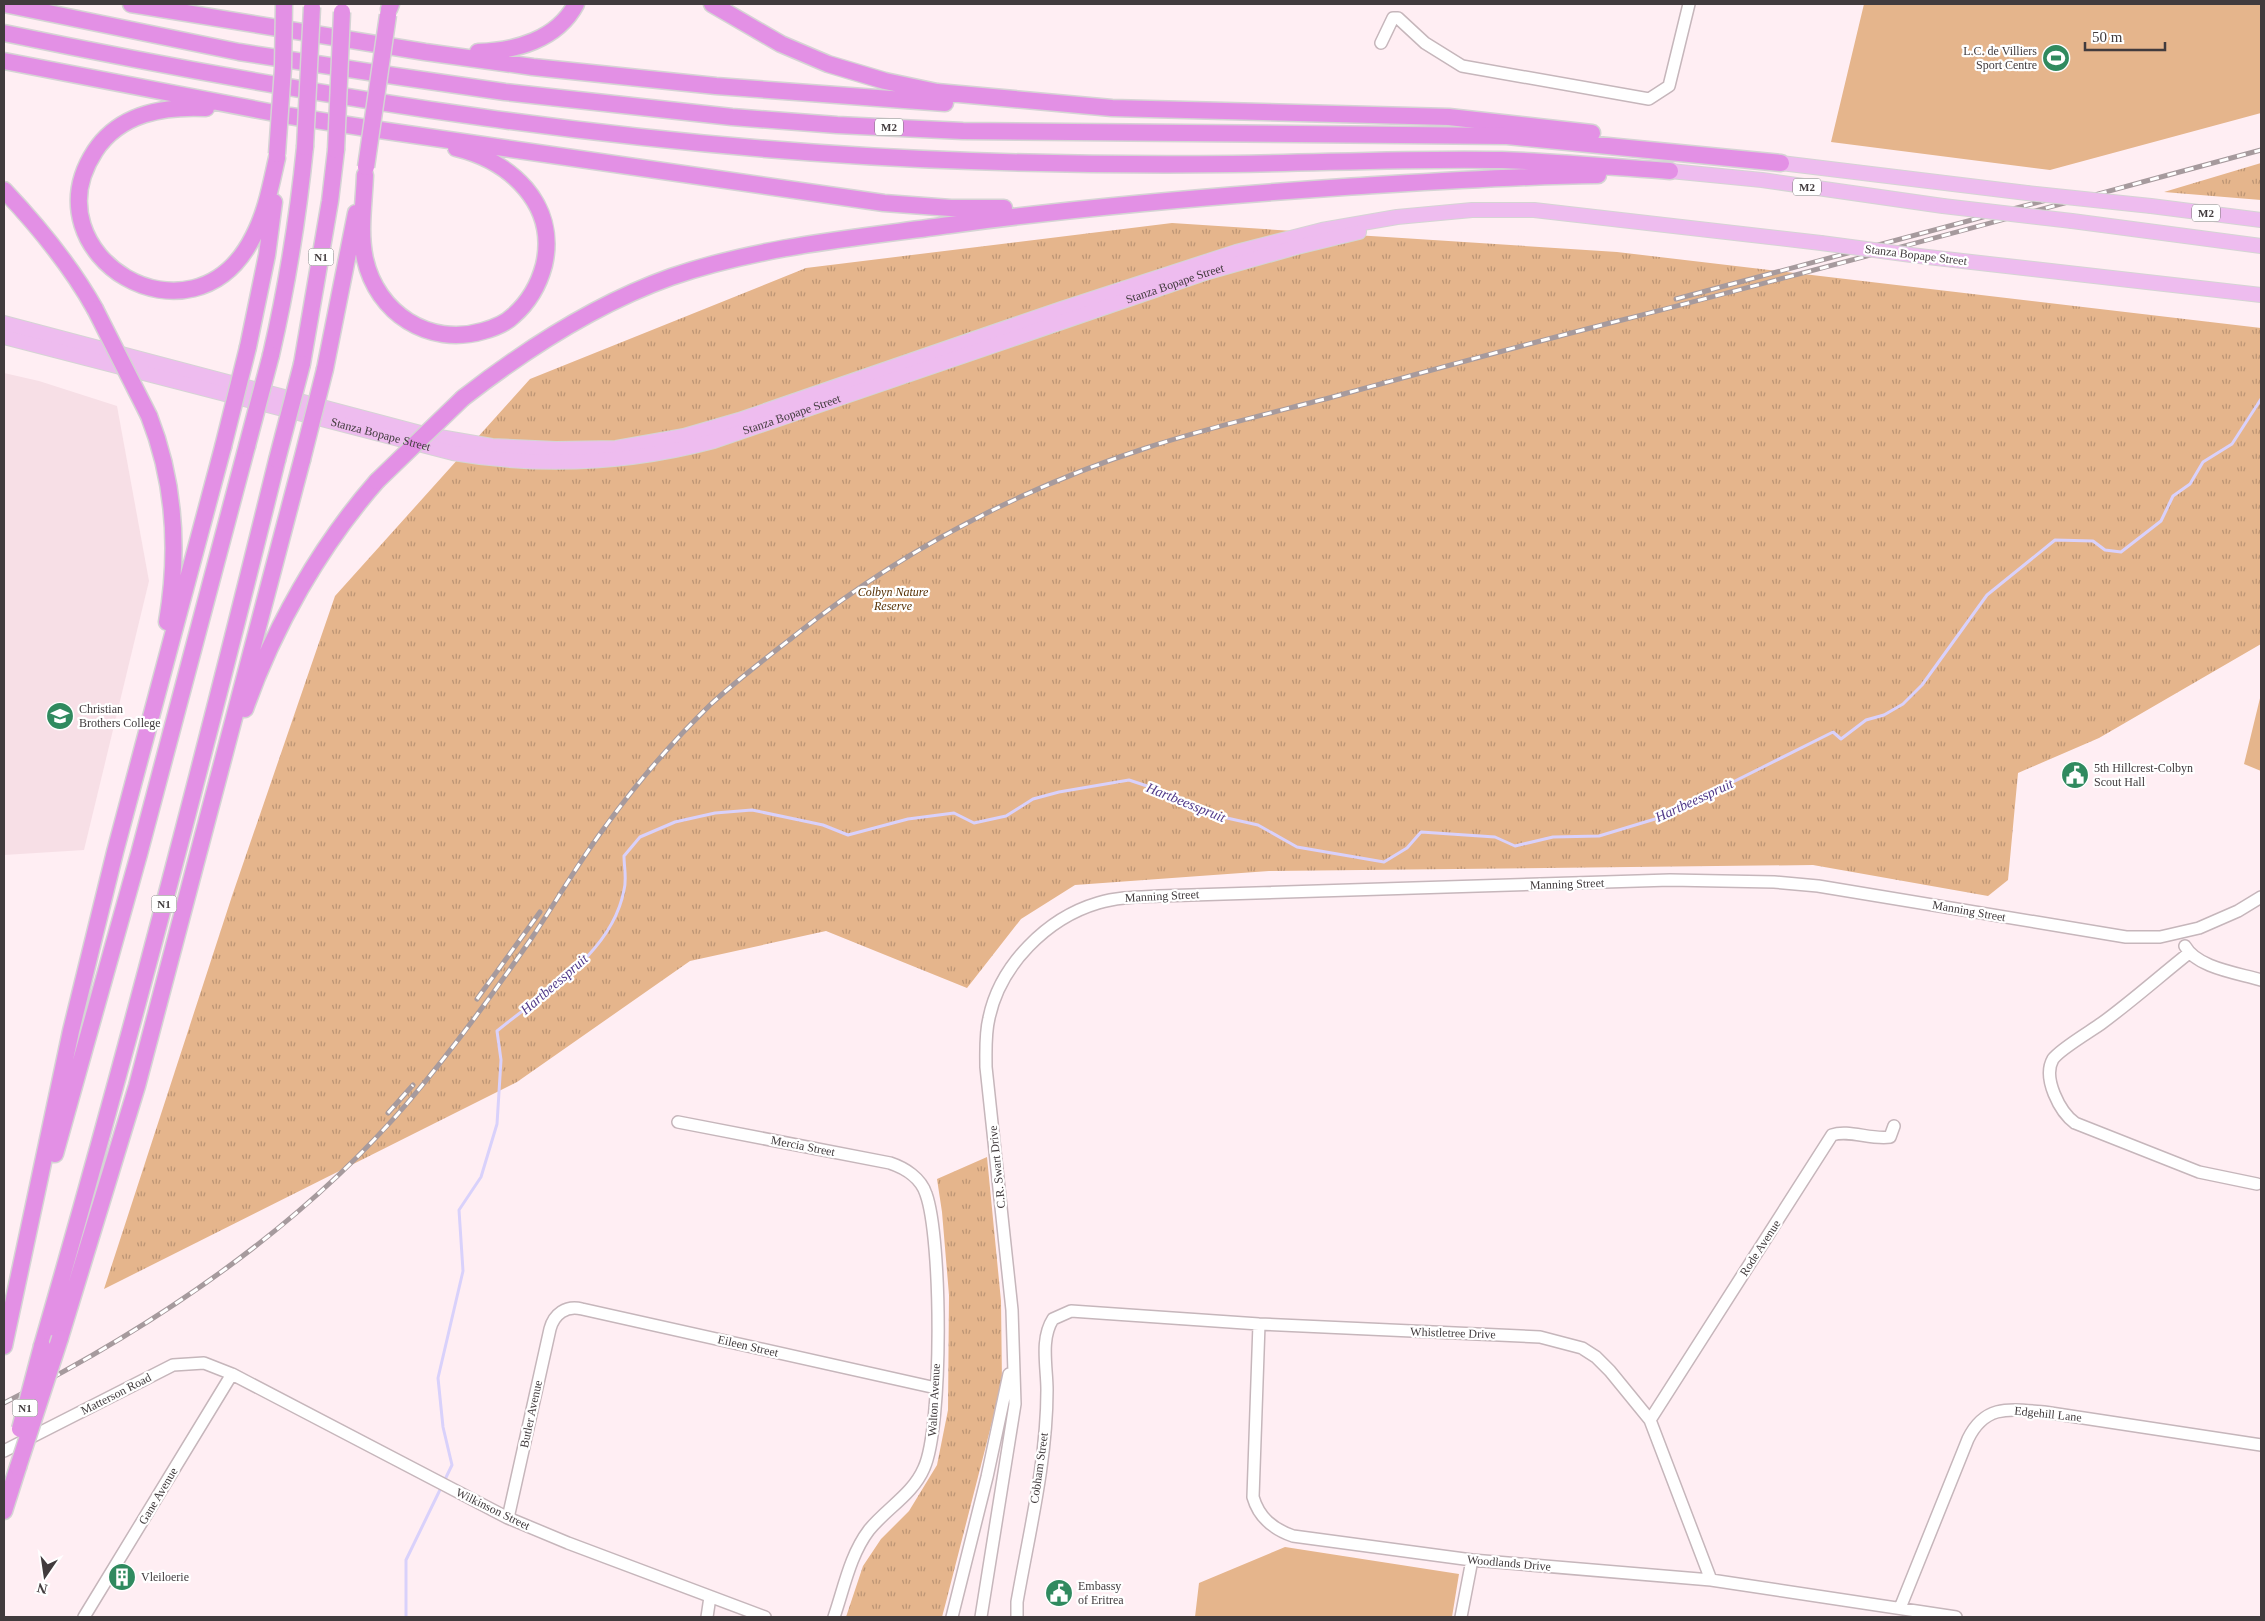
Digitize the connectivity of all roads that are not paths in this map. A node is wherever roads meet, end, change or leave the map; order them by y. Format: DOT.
graph roads {
  1 [pos="4,4"];
  2 [pos="131,4"];
  3 [pos="175,4"];
  4 [pos="284,4"];
  5 [pos="576,4"];
  6 [pos="712,4"];
  7 [pos="1689,4"];
  8 [pos="312,5"];
  9 [pos="342,8"];
  10 [pos="389,8"];
  11 [pos="286,29"];
  12 [pos="4,32"];
  13 [pos="371,43"];
  14 [pos="1381,43"];
  15 [pos="4,61"];
  16 [pos="1112,108"];
  17 [pos="290,116"];
  18 [pos="373,129"];
  19 [pos="277,156"];
  20 [pos="1781,163"];
  21 [pos="365,171"];
  22 [pos="1670,171"];
  23 [pos="4,190"];
  24 [pos="1104,205"];
  25 [pos="1571,213"];
  26 [pos="2261,220"];
  27 [pos="2261,246"];
  28 [pos="2261,295"];
  29 [pos="4,323"];
  30 [pos="4,337"];
  31 [pos="134,781"];
  32 [pos="2261,897"];
  33 [pos="186,899"];
  34 [pos="2261,980"];
  35 [pos="1002,984"];
  36 [pos="678,1122"];
  37 [pos="1894,1126"];
  38 [pos="921,1184"];
  39 [pos="2257,1184"];
  40 [pos="560,1313"];
  41 [pos="1053,1319"];
  42 [pos="1259,1324"];
  43 [pos="8,1327"];
  44 [pos="4,1346"];
  45 [pos="1013,1352"];
  46 [pos="232,1374"];
  47 [pos="936,1388"];
  48 [pos="1650,1420"];
  49 [pos="2261,1444"];
  50 [pos="4,1451"];
  51 [pos="14,1469"];
  52 [pos="4,1493"];
  53 [pos="4,1511"];
  54 [pos="508,1518"];
  55 [pos="1472,1560"];
  56 [pos="1711,1580"];
  57 [pos="710,1597"];
  58 [pos="1900,1608"];
  59 [pos="84,1617"];
  60 [pos="707,1617"];
  61 [pos="765,1617"];
  62 [pos="834,1617"];
  63 [pos="952,1617"];
  64 [pos="982,1617"];
  65 [pos="1017,1617"];
  66 [pos="1461,1617"];
  67 [pos="1956,1617"];
  1 -- 20 [label="highway, M2"];
  2 -- 11 [label="highway"];
  3 -- 11 [label="highway"];
  4 -- 19 [label="highway, bridge"];
  5 -- 13 [label="highway"];
  6 -- 16 [label="highway"];
  7 -- 14 [label="street"];
  8 -- 43 [label="highway, N1, bridge"];
  9 -- 51 [label="highway, N1, bridge"];
  10 -- 21 [label="highway, bridge"];
  11 -- 13 [label="highway"];
  12 -- 22 [label="highway, M2"];
  13 -- 16 [label="highway"];
  15 -- 17 [label="highway"];
  16 -- 20 [label="highway"];
  17 -- 18 [label="highway"];
  17 -- 19 [label="highway"];
  18 -- 21 [label="highway"];
  18 -- 24 [label="highway"];
  19 -- 31 [label="highway, bridge"];
  20 -- 26 [label="main road, M2, bridge"];
  21 -- 33 [label="highway, bridge"];
  22 -- 24 [label="highway"];
  22 -- 27 [label="main road, M2, bridge"];
  23 -- 31 [label="highway, bridge"];
  24 -- 33 [label="highway, bridge"];
  25 -- 28 [label="main road, Stanza Bopape Street, bridge"];
  25 -- 29 [label="main road, Stanza Bopape Street"];
  25 -- 30 [label="main road, Stanza Bopape Street"];
  31 -- 43 [label="highway"];
  32 -- 35 [label="street, Manning Street"];
  33 -- 51 [label="highway, bridge"];
  34 -- 39 [label="street"];
  35 -- 45 [label="street, C.R. Swart Drive"];
  36 -- 38 [label="street, Mercia Street"];
  37 -- 48 [label="street, Rode Avenue"];
  38 -- 47 [label="street, Walton Avenue"];
  40 -- 47 [label="street, Eileen Street"];
  40 -- 54 [label="street, Butler Avenue"];
  41 -- 42 [label="street, Whistletree Drive"];
  41 -- 65 [label="street, Cobham Street"];
  42 -- 48 [label="street, Whistletree Drive"];
  42 -- 55 [label="street, Woodlands Drive"];
  43 -- 44 [label="highway, N1"];
  45 -- 63 [label="street, C.R. Swart Drive"];
  45 -- 64 [label="street, C.R. Swart Drive"];
  46 -- 50 [label="street, Matterson Road"];
  46 -- 54 [label="street, Wilkinson Street"];
  46 -- 59 [label="street, Gane Avenue"];
  47 -- 62 [label="street, Walton Avenue"];
  48 -- 56 [label="street, Whistletree Drive"];
  49 -- 58 [label="street, Edgehill Lane"];
  51 -- 52 [label="highway, N1"];
  51 -- 53 [label="highway"];
  54 -- 57 [label="street, Wilkinson Street"];
  55 -- 56 [label="street, Woodlands Drive"];
  55 -- 66 [label="street"];
  56 -- 58 [label="street, Woodlands Drive"];
  57 -- 60 [label="street"];
  57 -- 61 [label="street, Wilkinson Street"];
  58 -- 67 [label="street, Woodlands Drive"];
}
